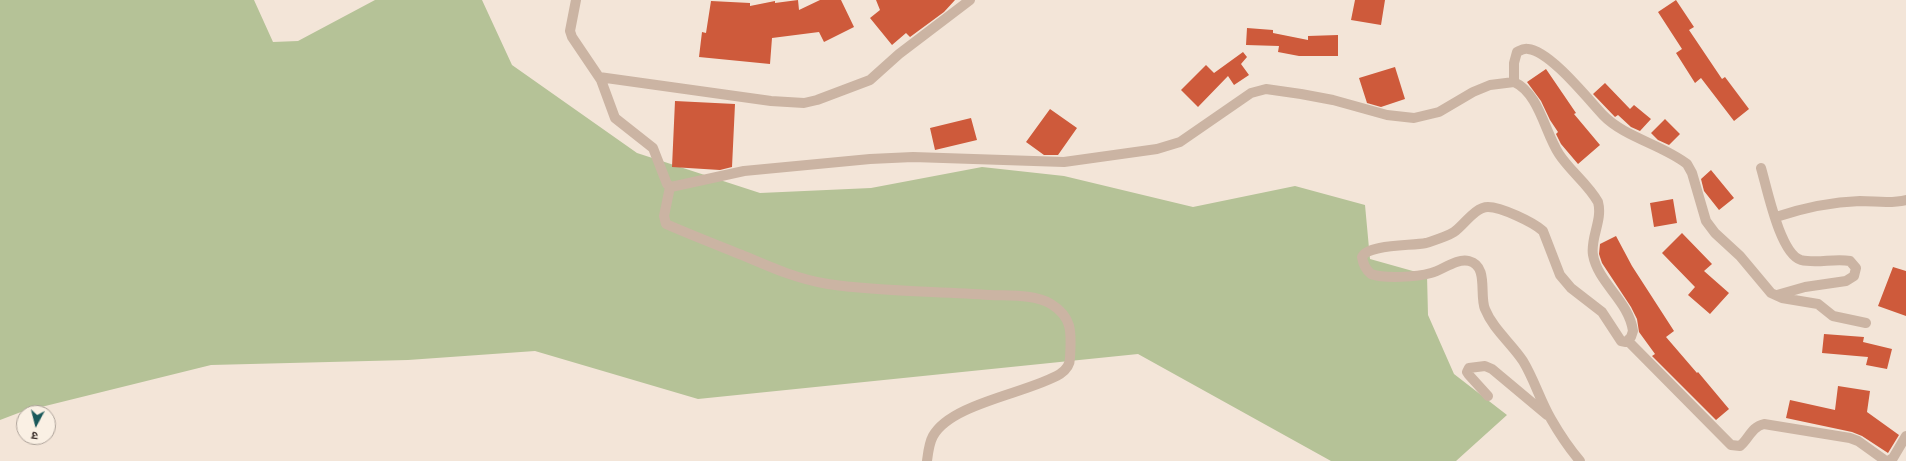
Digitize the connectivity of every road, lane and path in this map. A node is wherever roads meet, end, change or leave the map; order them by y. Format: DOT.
graph roads {
  1 [pos="576,0"];
  2 [pos="970,0"];
  3 [pos="599,77"];
  4 [pos="1514,82"];
  5 [pos="1761,168"];
  6 [pos="670,187"];
  7 [pos="1906,200"];
  8 [pos="1776,217"];
  9 [pos="1776,296"];
  10 [pos="1866,323"];
  11 [pos="1628,340"];
  12 [pos="1488,396"];
  13 [pos="1550,418"];
  14 [pos="1906,436"];
  15 [pos="927,461"];
  16 [pos="1580,461"];
  17 [pos="1887,461"];
  1 -- 3 [label="street"];
  2 -- 3 [label="street"];
  3 -- 6 [label="street"];
  4 -- 6 [label="street"];
  4 -- 9 [label="street"];
  4 -- 11 [label="street"];
  5 -- 8 [label="street"];
  6 -- 15 [label="street"];
  7 -- 8 [label="street"];
  8 -- 9 [label="street"];
  9 -- 10 [label="street"];
  11 -- 13 [label="street"];
  11 -- 17 [label="street"];
  12 -- 13 [label="street"];
  13 -- 16 [label="street"];
  14 -- 17 [label="street"];
}
